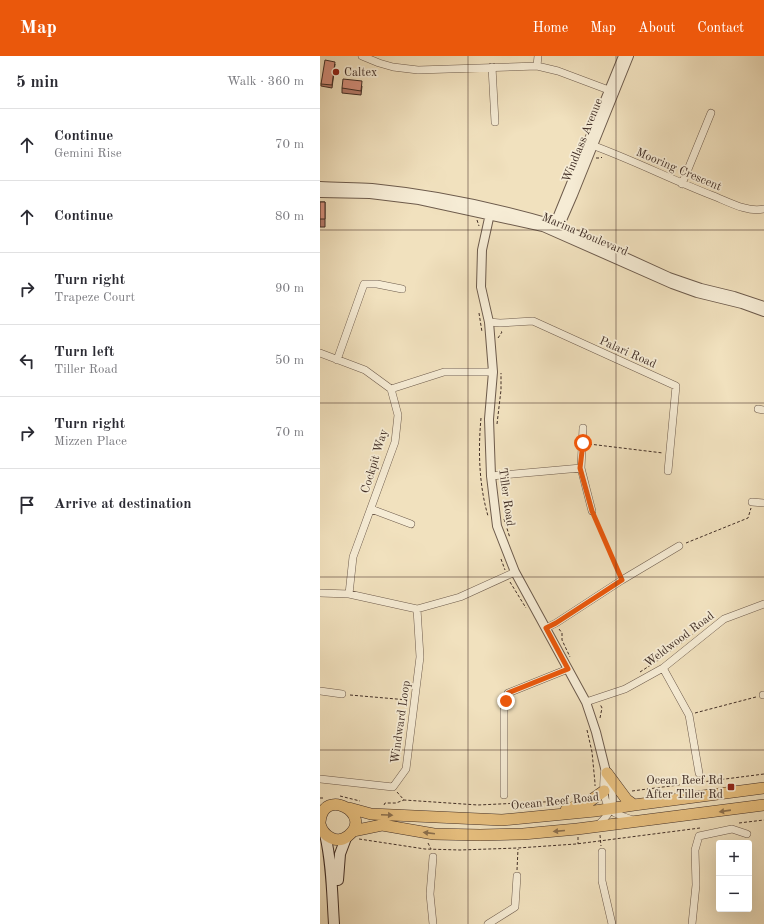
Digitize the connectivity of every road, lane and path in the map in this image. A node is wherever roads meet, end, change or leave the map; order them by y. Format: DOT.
graph roads {
  1 [pos="362,56"];
  2 [pos="538,56"];
  3 [pos="623,56"];
  4 [pos="629,56"];
  5 [pos="537,66"];
  6 [pos="492,67"];
  7 [pos="611,91"];
  8 [pos="711,113"];
  9 [pos="495,122"];
  10 [pos="590,144"];
  11 [pos="682,184"];
  12 [pos="320,186"];
  13 [pos="320,192"];
  14 [pos="764,209"];
  15 [pos="490,215"];
  16 [pos="479,226"];
  17 [pos="555,228"];
  18 [pos="402,289"];
  19 [pos="764,306"];
  20 [pos="764,312"];
  21 [pos="479,313"];
  22 [pos="489,322"];
  23 [pos="482,335"];
  24 [pos="320,353"];
  25 [pos="337,360"];
  26 [pos="493,372"];
  27 [pos="391,390"];
  28 [pos="481,418"];
  29 [pos="583,428"];
  30 [pos="583,443"];
  31 [pos="670,454"];
  32 [pos="580,468"];
  33 [pos="668,471"];
  34 [pos="491,476"];
  35 [pos="752,502"];
  36 [pos="764,503"];
  37 [pos="371,509"];
  38 [pos="592,511"];
  39 [pos="488,518"];
  40 [pos="411,524"];
  41 [pos="679,546"];
  42 [pos="500,554"];
  43 [pos="511,574"];
  44 [pos="622,580"];
  45 [pos="320,593"];
  46 [pos="349,594"];
  47 [pos="764,604"];
  48 [pos="417,609"];
  49 [pos="529,614"];
  50 [pos="546,628"];
  51 [pos="663,668"];
  52 [pos="568,669"];
  53 [pos="320,692"];
  54 [pos="342,694"];
  55 [pos="764,695"];
  56 [pos="415,701"];
  57 [pos="586,702"];
  58 [pos="689,715"];
  59 [pos="586,726"];
  60 [pos="606,771"];
  61 [pos="699,773"];
  62 [pos="764,774"];
  63 [pos="320,779"];
  64 [pos="393,786"];
  65 [pos="764,788"];
  66 [pos="604,791"];
  67 [pos="504,795"];
  68 [pos="622,795"];
  69 [pos="592,797"];
  70 [pos="404,800"];
  71 [pos="564,801"];
  72 [pos="385,803"];
  73 [pos="320,805"];
  74 [pos="332,805"];
  75 [pos="634,805"];
  76 [pos="764,806"];
  77 [pos="349,808"];
  78 [pos="611,808"];
  79 [pos="550,816"];
  80 [pos="640,822"];
  81 [pos="597,826"];
  82 [pos="321,827"];
  83 [pos="350,834"];
  84 [pos="747,834"];
  85 [pos="518,848"];
  86 [pos="602,852"];
  87 [pos="433,856"];
  88 [pos="517,876"];
  89 [pos="334,924"];
  90 [pos="340,924"];
  91 [pos="433,924"];
  92 [pos="488,924"];
  93 [pos="612,924"];
  94 [pos="692,924"];
  1 -- 6 [label="street"];
  2 -- 5 [label="street"];
  3 -- 7 [label="street, Windlass Avenue"];
  4 -- 7 [label="street, Windlass Avenue"];
  5 -- 6 [label="street"];
  5 -- 7 [label="street"];
  6 -- 9 [label="street"];
  7 -- 10 [label="street, Windlass Avenue"];
  8 -- 11 [label="street"];
  10 -- 11 [label="street, Mooring Crescent"];
  10 -- 17 [label="street, Windlass Avenue"];
  11 -- 14 [label="street, Mooring Crescent"];
  12 -- 15 [label="street, Marina Boulevard"];
  13 -- 15 [label="street, Marina Boulevard"];
  15 -- 16 [label="path"];
  15 -- 17 [label="street, Marina Boulevard"];
  15 -- 22 [label="street, Tiller Road"];
  17 -- 19 [label="street, Marina Boulevard"];
  17 -- 20 [label="street, Marina Boulevard"];
  18 -- 25 [label="street"];
  21 -- 23 [label="path"];
  22 -- 26 [label="street, Tiller Road"];
  22 -- 31 [label="street, Palari Road"];
  24 -- 25 [label="street"];
  25 -- 27 [label="street"];
  26 -- 27 [label="street"];
  26 -- 34 [label="street, Tiller Road"];
  27 -- 37 [label="street, Cockpit Way"];
  28 -- 39 [label="path"];
  29 -- 30 [label="street"];
  30 -- 31 [label="path"];
  30 -- 32 [label="street"];
  31 -- 33 [label="street, Palari Road"];
  32 -- 34 [label="street"];
  32 -- 38 [label="street"];
  34 -- 43 [label="street, Tiller Road"];
  35 -- 36 [label="street"];
  35 -- 41 [label="path"];
  37 -- 40 [label="street"];
  37 -- 46 [label="street, Cockpit Way"];
  38 -- 44 [label="path"];
  41 -- 44 [label="street"];
  42 -- 43 [label="path"];
  43 -- 48 [label="street"];
  43 -- 49 [label="path"];
  43 -- 50 [label="street, Tiller Road"];
  44 -- 50 [label="street"];
  45 -- 46 [label="street"];
  46 -- 48 [label="street"];
  47 -- 51 [label="street, Weldwood Road"];
  48 -- 56 [label="street, Windward Loop"];
  50 -- 52 [label="street, Tiller Road"];
  51 -- 57 [label="street, Weldwood Road"];
  51 -- 58 [label="street"];
  52 -- 57 [label="street, Tiller Road"];
  52 -- 67 [label="street"];
  53 -- 54 [label="street"];
  54 -- 56 [label="path"];
  55 -- 58 [label="path"];
  56 -- 64 [label="street, Windward Loop"];
  57 -- 60 [label="street, Tiller Road"];
  58 -- 61 [label="street"];
  59 -- 69 [label="path"];
  60 -- 66 [label="street, Tiller Road"];
  60 -- 68 [label="main road"];
  60 -- 78 [label="street, Tiller Road"];
  62 -- 68 [label="path"];
  63 -- 64 [label="street"];
  64 -- 70 [label="path"];
  65 -- 75 [label="main road, Ocean Reef Road"];
  66 -- 69 [label="main road"];
  66 -- 78 [label="street, Tiller Road"];
  68 -- 75 [label="main road"];
  69 -- 79 [label="main road"];
  70 -- 71 [label="path"];
  70 -- 72 [label="path"];
  73 -- 74 [label="main road"];
  74 -- 77 [label="main road"];
  74 -- 82 [label="main road"];
  75 -- 78 [label="main road, Ocean Reef Road"];
  76 -- 80 [label="main road, one-way"];
  77 -- 79 [label="main road, Ocean Reef Road, one-way"];
  77 -- 83 [label="main road"];
  78 -- 79 [label="main road, Ocean Reef Road"];
  78 -- 80 [label="street"];
  78 -- 81 [label="street"];
  80 -- 81 [label="main road"];
  81 -- 83 [label="main road, one-way"];
  81 -- 86 [label="path"];
  82 -- 83 [label="main road"];
  82 -- 89 [label="main road"];
  83 -- 90 [label="main road"];
  84 -- 94 [label="street"];
  85 -- 88 [label="path"];
  86 -- 93 [label="street"];
  87 -- 91 [label="street"];
  88 -- 92 [label="street"];
}
